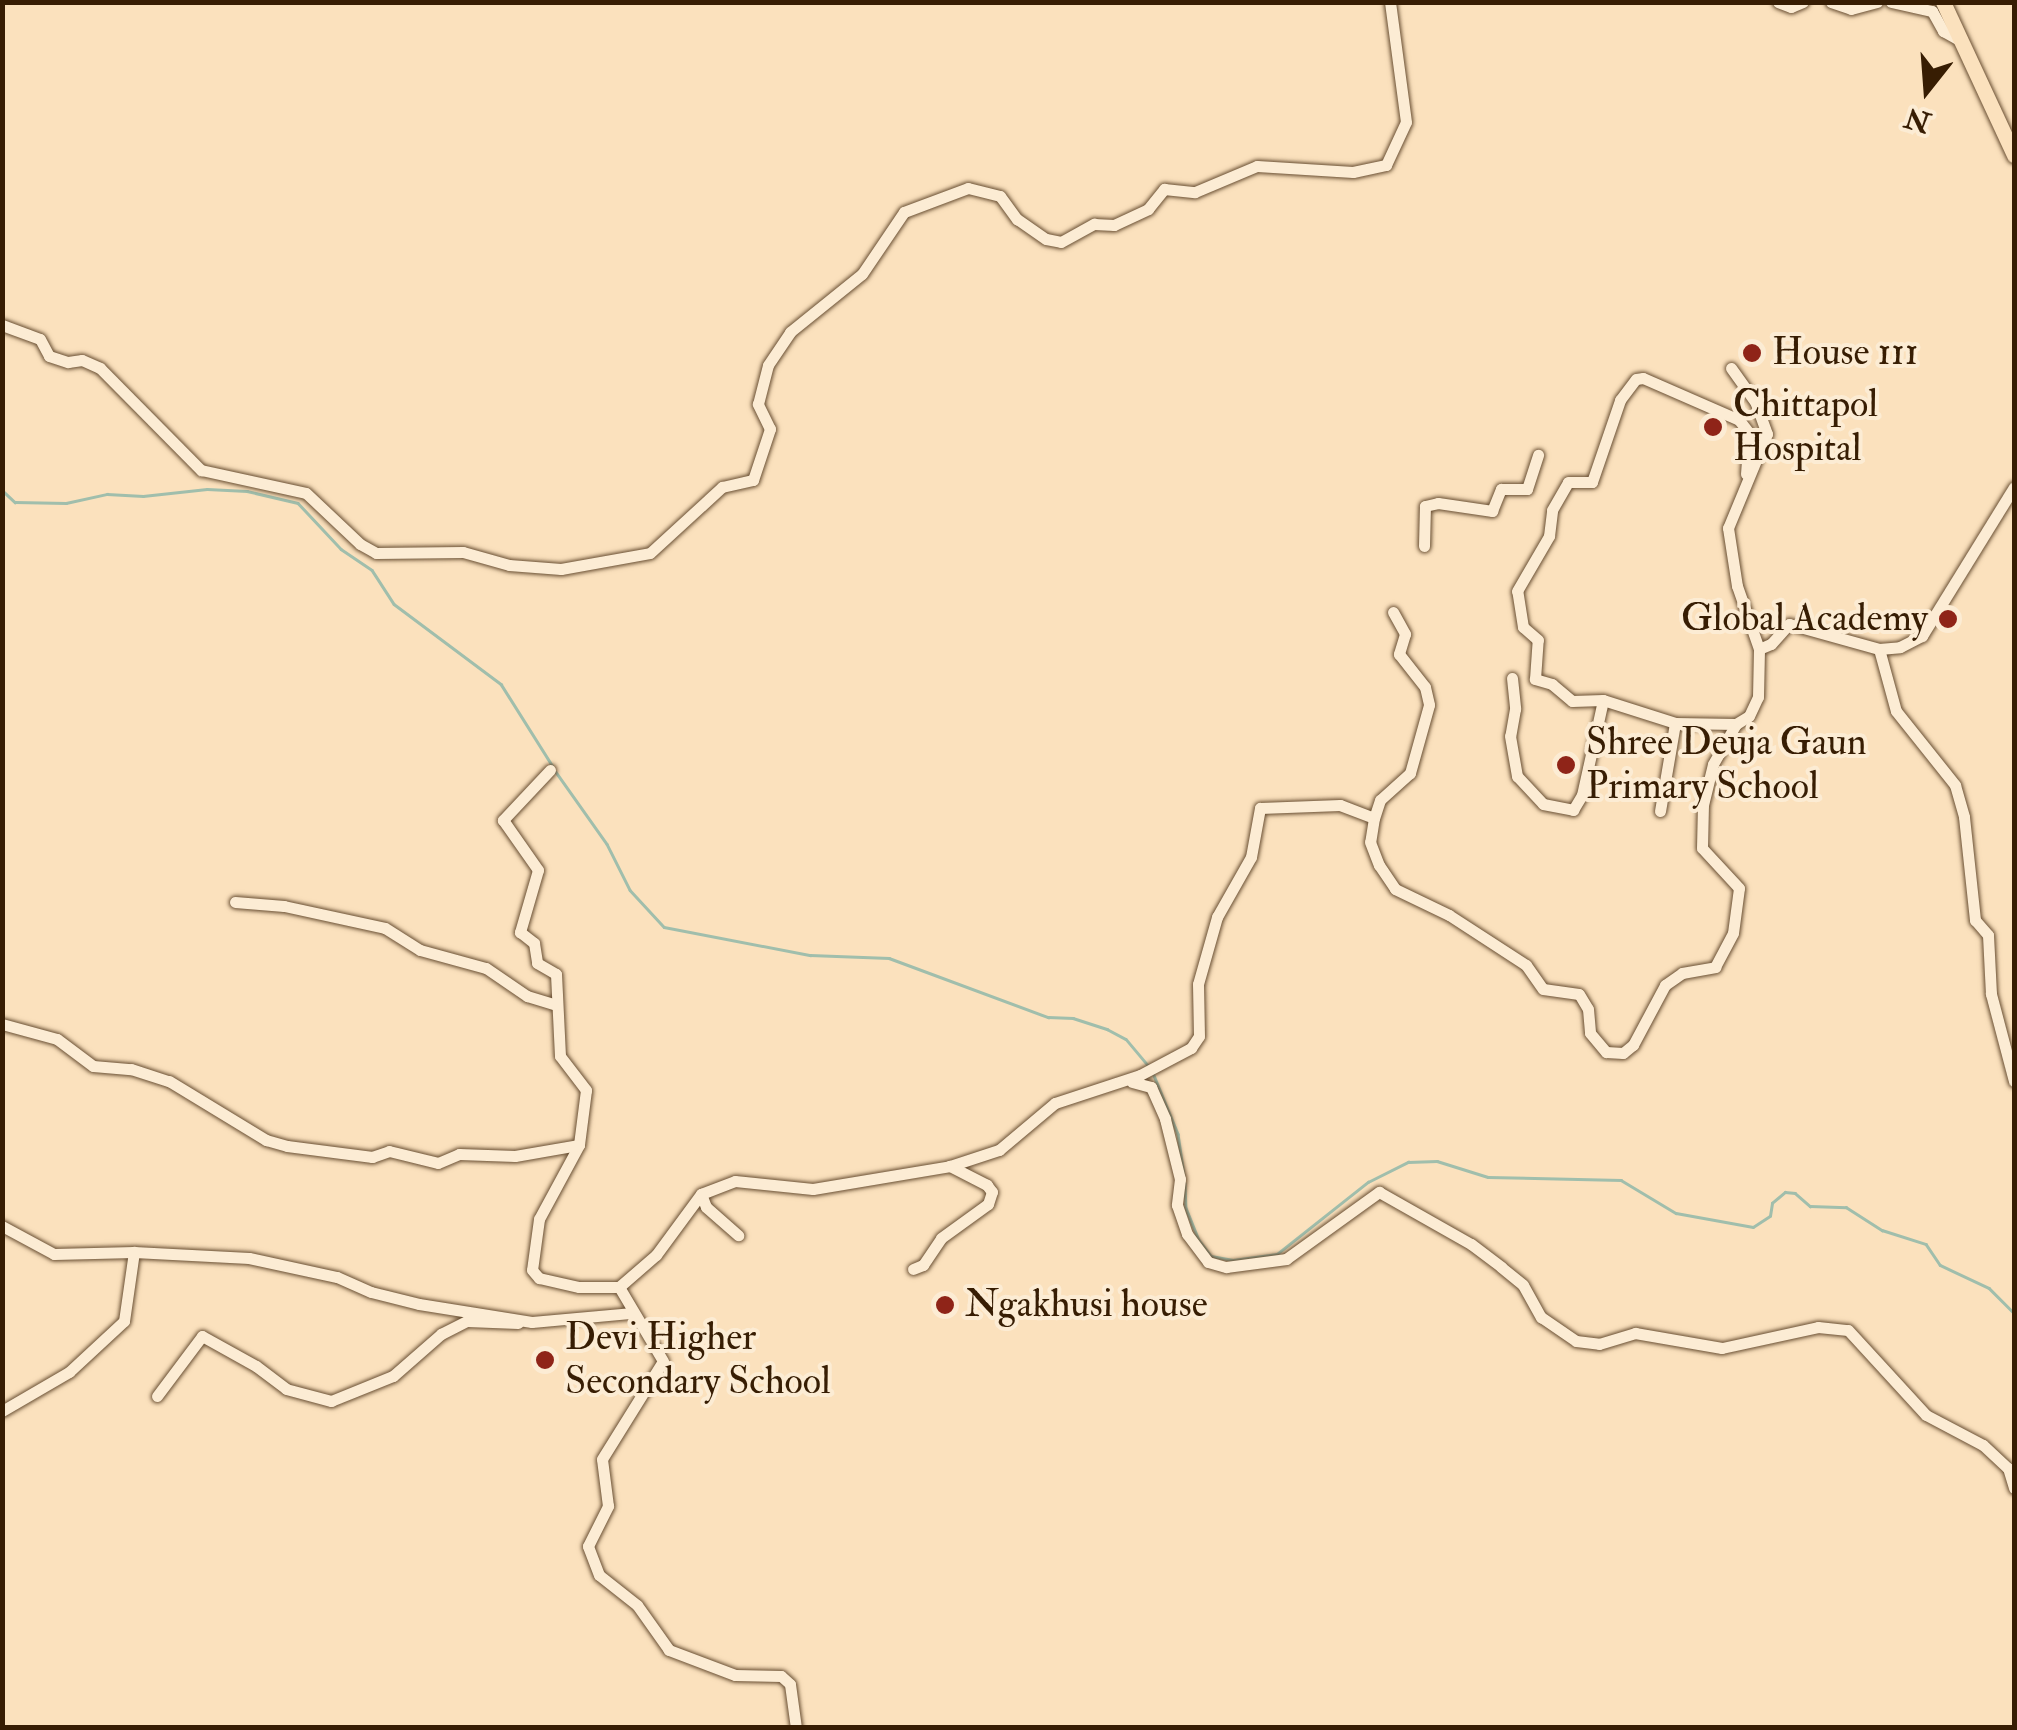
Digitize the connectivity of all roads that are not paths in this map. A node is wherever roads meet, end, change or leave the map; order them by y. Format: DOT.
graph roads {
  1 [pos="1390,2"];
  2 [pos="1778,2"];
  3 [pos="1803,2"];
  4 [pos="1831,2"];
  5 [pos="1877,2"];
  6 [pos="1891,2"];
  7 [pos="1943,2"];
  8 [pos="1961,40"];
  9 [pos="2014,155"];
  10 [pos="2,325"];
  11 [pos="1731,368"];
  12 [pos="1538,455"];
  13 [pos="1746,478"];
  14 [pos="2014,487"];
  15 [pos="1424,546"];
  16 [pos="1394,612"];
  17 [pos="1759,649"];
  18 [pos="1879,649"];
  19 [pos="1512,678"];
  20 [pos="1603,700"];
  21 [pos="1675,723"];
  22 [pos="1736,724"];
  23 [pos="550,770"];
  24 [pos="1660,811"];
  25 [pos="1374,818"];
  26 [pos="235,902"];
  27 [pos="556,1006"];
  28 [pos="2,1024"];
  29 [pos="2014,1081"];
  30 [pos="1123,1082"];
  31 [pos="579,1146"];
  32 [pos="950,1166"];
  33 [pos="701,1194"];
  34 [pos="2,1226"];
  35 [pos="738,1235"];
  36 [pos="134,1252"];
  37 [pos="913,1270"];
  38 [pos="619,1288"];
  39 [pos="630,1313"];
  40 [pos="532,1322"];
  41 [pos="157,1396"];
  42 [pos="2,1412"];
  43 [pos="2014,1488"];
  44 [pos="796,1728"];
  1 -- 10 [label="street"];
  2 -- 3 [label="street"];
  4 -- 5 [label="street"];
  6 -- 8 [label="street"];
  7 -- 8 [label="highway"];
  8 -- 9 [label="highway"];
  11 -- 13 [label="street"];
  12 -- 15 [label="street"];
  13 -- 17 [label="street"];
  13 -- 20 [label="street"];
  14 -- 18 [label="street"];
  16 -- 25 [label="street"];
  17 -- 18 [label="street"];
  17 -- 22 [label="street"];
  18 -- 29 [label="street"];
  19 -- 20 [label="street"];
  20 -- 21 [label="street"];
  21 -- 22 [label="street"];
  21 -- 24 [label="street"];
  22 -- 25 [label="street"];
  23 -- 27 [label="street"];
  25 -- 30 [label="street"];
  26 -- 27 [label="street"];
  27 -- 31 [label="street"];
  28 -- 31 [label="street"];
  30 -- 32 [label="street"];
  30 -- 43 [label="street"];
  31 -- 38 [label="street"];
  32 -- 33 [label="street"];
  32 -- 37 [label="street"];
  33 -- 35 [label="street"];
  33 -- 38 [label="street"];
  34 -- 36 [label="street"];
  36 -- 40 [label="street"];
  36 -- 42 [label="street"];
  38 -- 39 [label="street"];
  39 -- 40 [label="street"];
  39 -- 44 [label="street"];
  40 -- 41 [label="street"];
}
